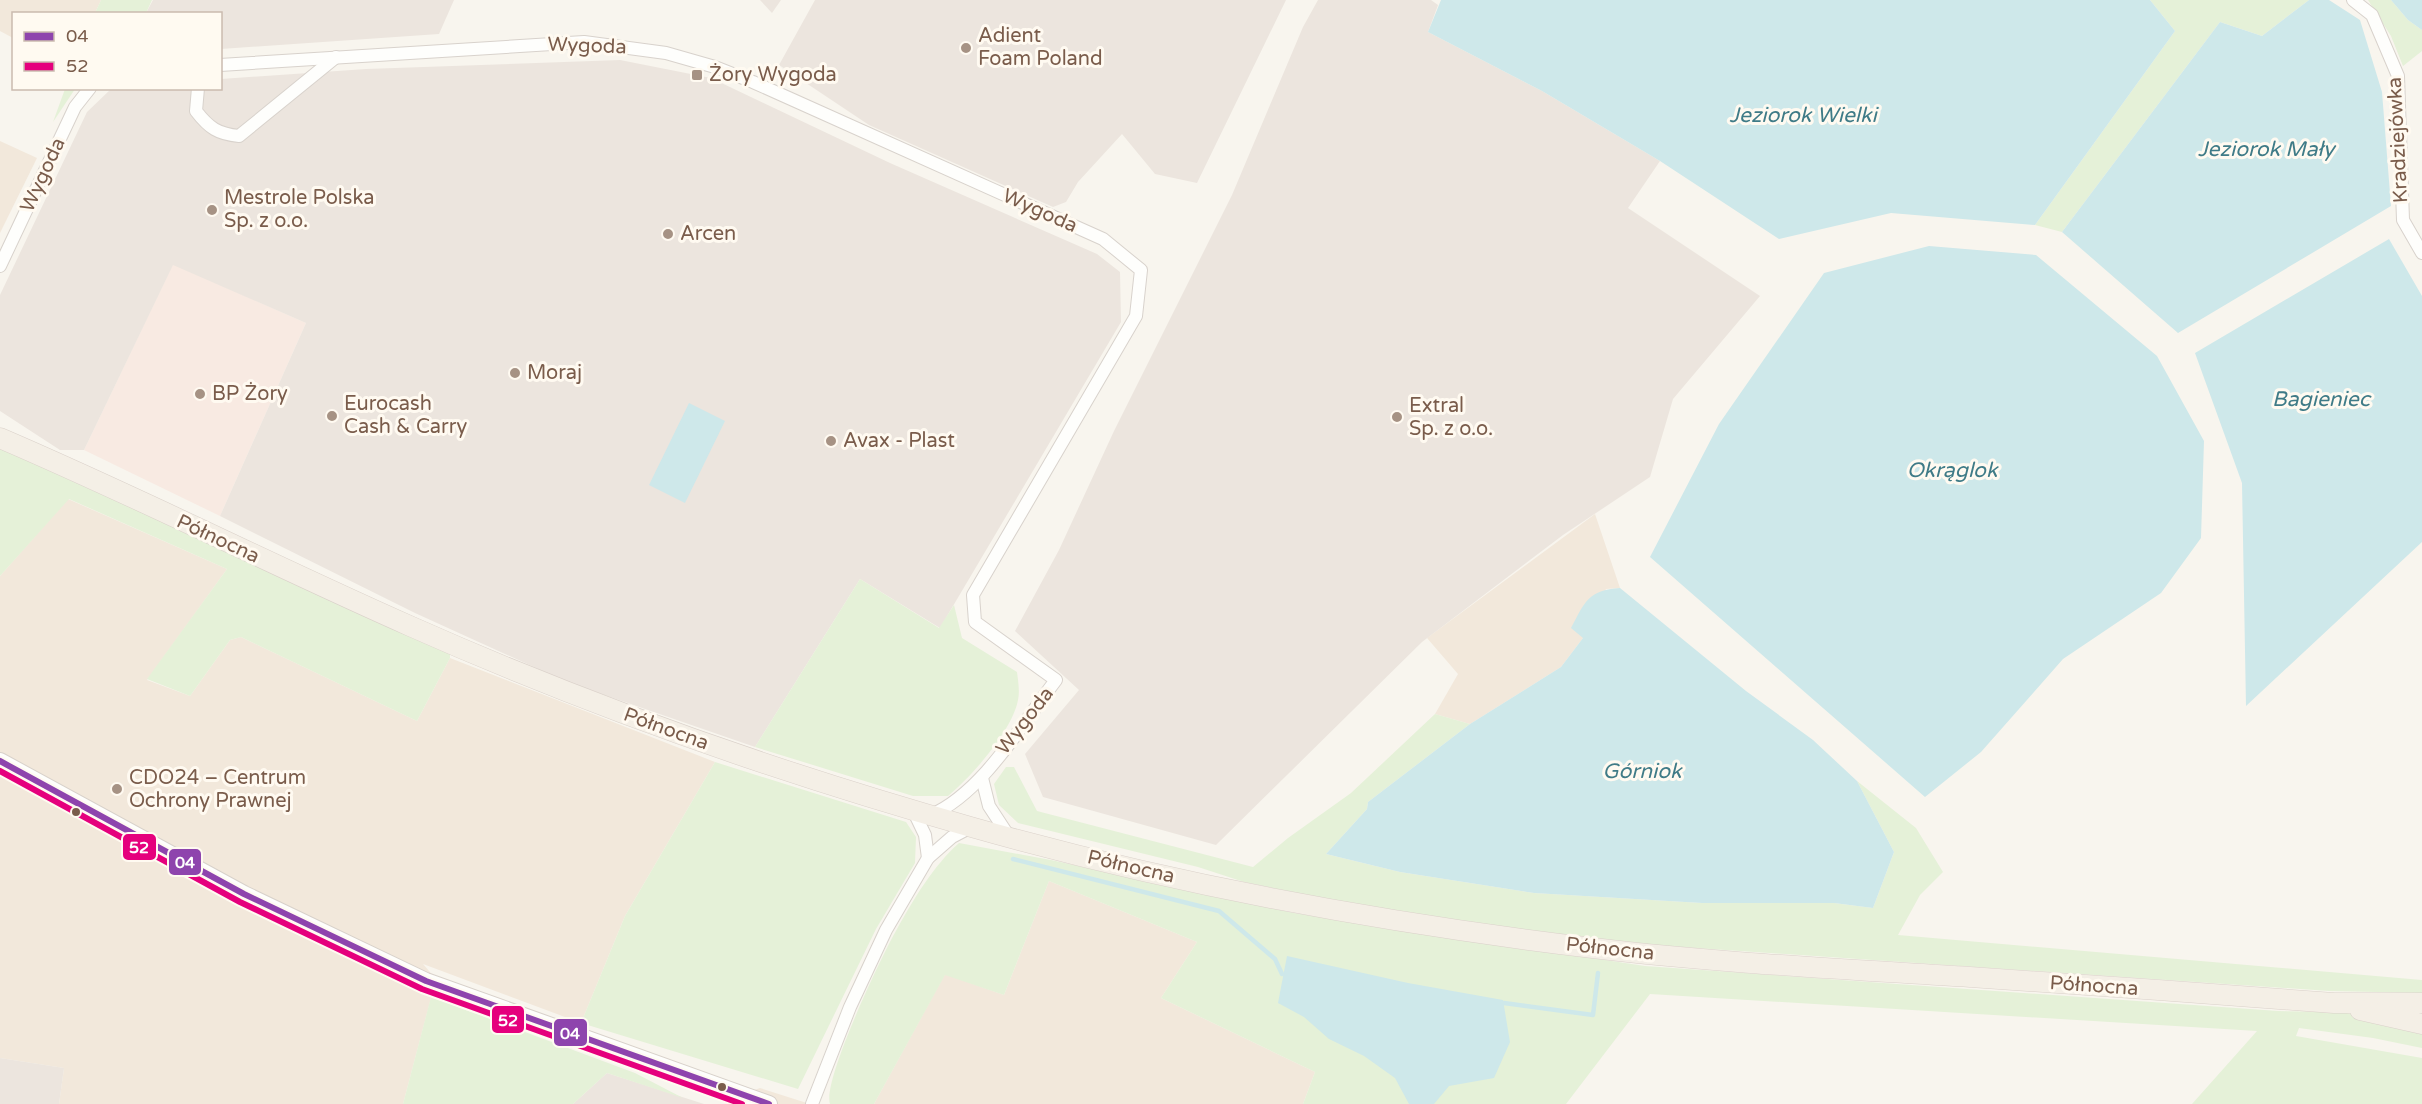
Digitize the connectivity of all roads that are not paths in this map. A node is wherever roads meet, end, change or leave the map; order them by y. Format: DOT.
graph roads {
  1 [pos="2354,0"];
  2 [pos="336,57"];
  3 [pos="222,65"];
  4 [pos="88,90"];
  5 [pos="198,90"];
  6 [pos="2422,253"];
  7 [pos="1,260"];
  8 [pos="0,438"];
  9 [pos="0,761"];
  10 [pos="982,778"];
  11 [pos="922,813"];
  12 [pos="971,827"];
  13 [pos="1010,838"];
  14 [pos="928,858"];
  15 [pos="2334,1003"];
  16 [pos="2422,1003"];
  17 [pos="2422,1024"];
  18 [pos="760,1102"];
  19 [pos="812,1104"];
  1 -- 6 [label="street, Kradziejówka"];
  2 -- 3 [label="street, Wygoda"];
  2 -- 5 [label="street"];
  2 -- 10 [label="street, Wygoda"];
  4 -- 7 [label="street, Wygoda"];
  8 -- 11 [label="main road, Północna"];
  9 -- 18 [label="street"];
  10 -- 11 [label="street, Wygoda"];
  10 -- 13 [label="street"];
  11 -- 12 [label="main road, Północna"];
  11 -- 14 [label="street"];
  12 -- 13 [label="main road, Północna"];
  12 -- 14 [label="street"];
  13 -- 15 [label="main road, Północna"];
  14 -- 19 [label="street"];
  15 -- 16 [label="main road, Północna"];
  15 -- 17 [label="main road, Północna"];
}
